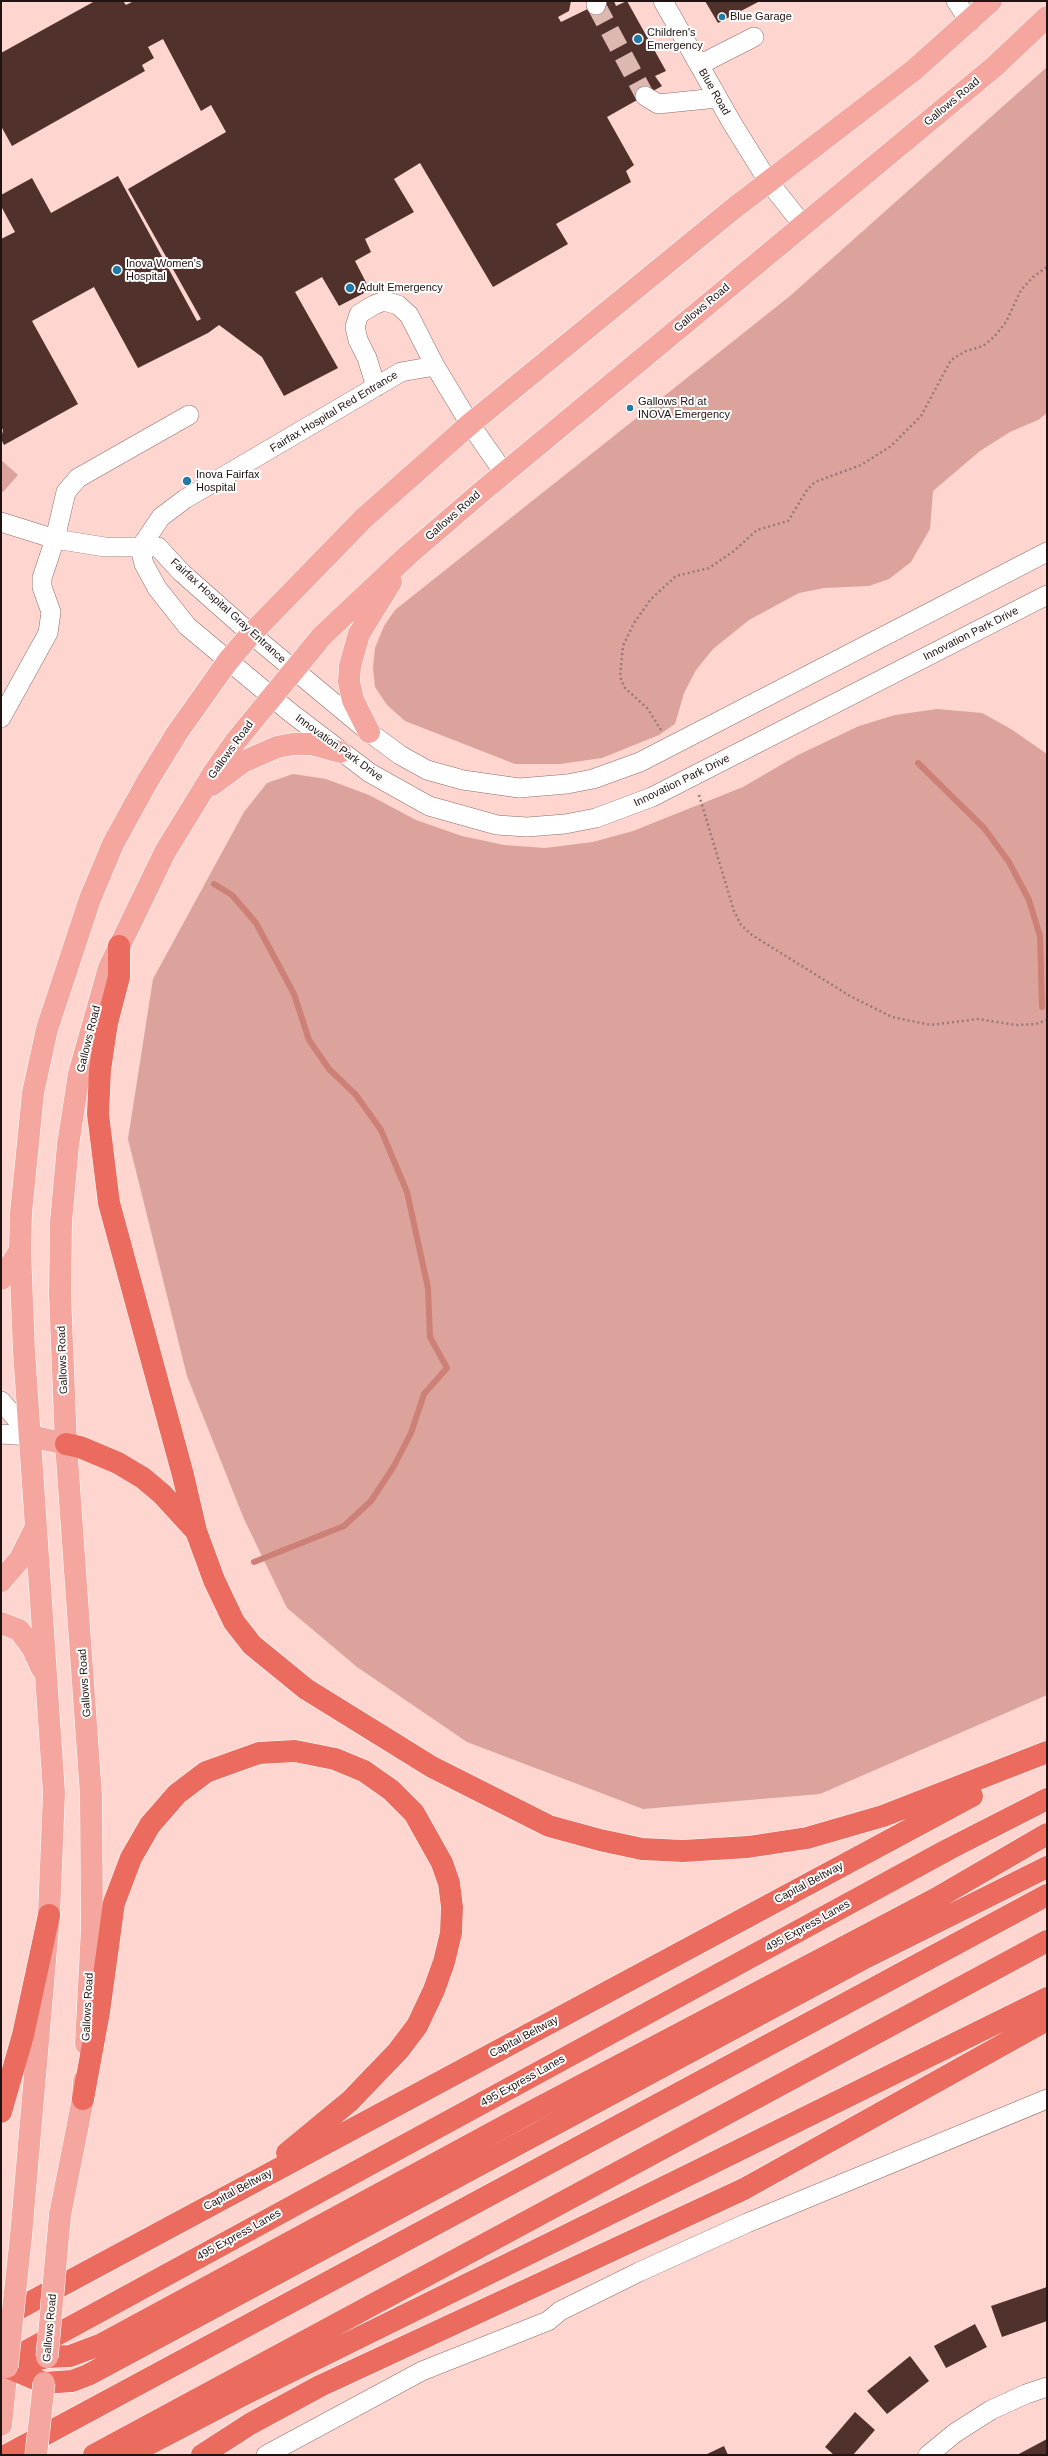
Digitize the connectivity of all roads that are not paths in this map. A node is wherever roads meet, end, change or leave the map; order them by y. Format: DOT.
graph roads {
  1 [pos="663,1"];
  2 [pos="956,1"];
  3 [pos="991,1"];
  4 [pos="1047,17"];
  5 [pos="970,22"];
  6 [pos="754,37"];
  7 [pos="699,66"];
  8 [pos="645,96"];
  9 [pos="717,98"];
  10 [pos="768,181"];
  11 [pos="803,225"];
  12 [pos="435,366"];
  13 [pos="376,387"];
  14 [pos="189,415"];
  15 [pos="470,424"];
  16 [pos="504,473"];
  17 [pos="1,522"];
  18 [pos="55,539"];
  19 [pos="140,548"];
  20 [pos="1047,552"];
  21 [pos="408,554"];
  22 [pos="1047,595"];
  23 [pos="251,634"];
  24 [pos="228,661"];
  25 [pos="294,669"];
  26 [pos="271,697"];
  27 [pos="1,718"];
  28 [pos="369,732"];
  29 [pos="340,752"];
  30 [pos="200,794"];
  31 [pos="119,946"];
  32 [pos="20,1251"];
  33 [pos="1,1279"];
  34 [pos="1,1401"];
  35 [pos="1,1434"];
  36 [pos="31,1436"];
  37 [pos="66,1444"];
  38 [pos="35,1528"];
  39 [pos="196,1531"];
  40 [pos="1,1581"];
  41 [pos="1,1623"];
  42 [pos="47,1687"];
  43 [pos="1047,1752"];
  44 [pos="1047,1756"];
  45 [pos="1047,1799"];
  46 [pos="1047,1834"];
  47 [pos="1047,1866"];
  48 [pos="1047,1895"];
  49 [pos="50,1915"];
  50 [pos="1047,1942"];
  51 [pos="1047,1998"];
  52 [pos="1047,2020"];
  53 [pos="82,2099"];
  54 [pos="1047,2099"];
  55 [pos="1,2112"];
  56 [pos="253,2182"];
  57 [pos="1,2318"];
  58 [pos="47,2357"];
  59 [pos="4,2366"];
  60 [pos="44,2383"];
  61 [pos="1047,2387"];
  62 [pos="1,2425"];
  63 [pos="7,2455"];
  64 [pos="36,2455"];
  65 [pos="94,2455"];
  66 [pos="128,2455"];
  67 [pos="202,2455"];
  68 [pos="266,2455"];
  69 [pos="928,2455"];
  1 -- 7 [label="street, Blue Road"];
  2 -- 5 [label="street"];
  3 -- 5 [label="main road"];
  4 -- 11 [label="main road, Gallows Road"];
  5 -- 10 [label="main road"];
  6 -- 7 [label="street"];
  7 -- 9 [label="street, Blue Road"];
  8 -- 9 [label="street"];
  9 -- 10 [label="street, Blue Road"];
  10 -- 11 [label="street, Blue Road"];
  10 -- 15 [label="main road"];
  11 -- 16 [label="main road, Gallows Road"];
  12 -- 13 [label="street, Fairfax Hospital Red Entrance"];
  12 -- 13 [label="street"];
  12 -- 15 [label="street"];
  13 -- 19 [label="street, Fairfax Hospital Red Entrance"];
  14 -- 18 [label="street"];
  15 -- 16 [label="street"];
  15 -- 23 [label="main road"];
  16 -- 21 [label="main road, Gallows Road"];
  17 -- 18 [label="street, Fairfax Hospital Gray Entrance"];
  18 -- 19 [label="street, Fairfax Hospital Gray Entrance"];
  18 -- 27 [label="street"];
  19 -- 23 [label="street, Fairfax Hospital Gray Entrance"];
  19 -- 24 [label="street, Innovation Park Drive"];
  20 -- 28 [label="street"];
  21 -- 25 [label="main road, Gallows Road"];
  21 -- 28 [label="main road"];
  22 -- 29 [label="street, Innovation Park Drive"];
  23 -- 24 [label="main road"];
  23 -- 25 [label="street, Fairfax Hospital Gray Entrance"];
  24 -- 26 [label="street, Innovation Park Drive"];
  24 -- 32 [label="main road"];
  25 -- 26 [label="main road, Gallows Road"];
  25 -- 28 [label="street"];
  26 -- 29 [label="street, Innovation Park Drive"];
  26 -- 30 [label="main road, Gallows Road"];
  29 -- 30 [label="main road"];
  30 -- 31 [label="main road, Gallows Road"];
  31 -- 37 [label="main road, Gallows Road"];
  31 -- 39 [label="highway"];
  32 -- 33 [label="main road"];
  32 -- 36 [label="main road"];
  34 -- 36 [label="street"];
  35 -- 36 [label="street"];
  36 -- 37 [label="main road"];
  36 -- 38 [label="main road"];
  37 -- 39 [label="highway"];
  37 -- 53 [label="main road, Gallows Road"];
  38 -- 40 [label="main road"];
  38 -- 42 [label="main road"];
  39 -- 43 [label="highway"];
  41 -- 42 [label="main road"];
  42 -- 49 [label="main road"];
  44 -- 56 [label="highway, Capital Beltway"];
  45 -- 59 [label="highway, 495 Express Lanes"];
  46 -- 58 [label="highway"];
  47 -- 60 [label="highway"];
  48 -- 63 [label="highway"];
  49 -- 55 [label="highway"];
  49 -- 59 [label="main road, bridge"];
  50 -- 65 [label="highway"];
  51 -- 66 [label="highway"];
  52 -- 67 [label="highway"];
  53 -- 56 [label="highway"];
  53 -- 58 [label="main road, Gallows Road, bridge"];
  54 -- 68 [label="street"];
  56 -- 57 [label="highway, Capital Beltway"];
  58 -- 59 [label="highway"];
  58 -- 60 [label="main road, Gallows Road"];
  59 -- 60 [label="highway"];
  59 -- 62 [label="main road"];
  60 -- 64 [label="main road, Gallows Road, bridge"];
  61 -- 69 [label="street"];
}
